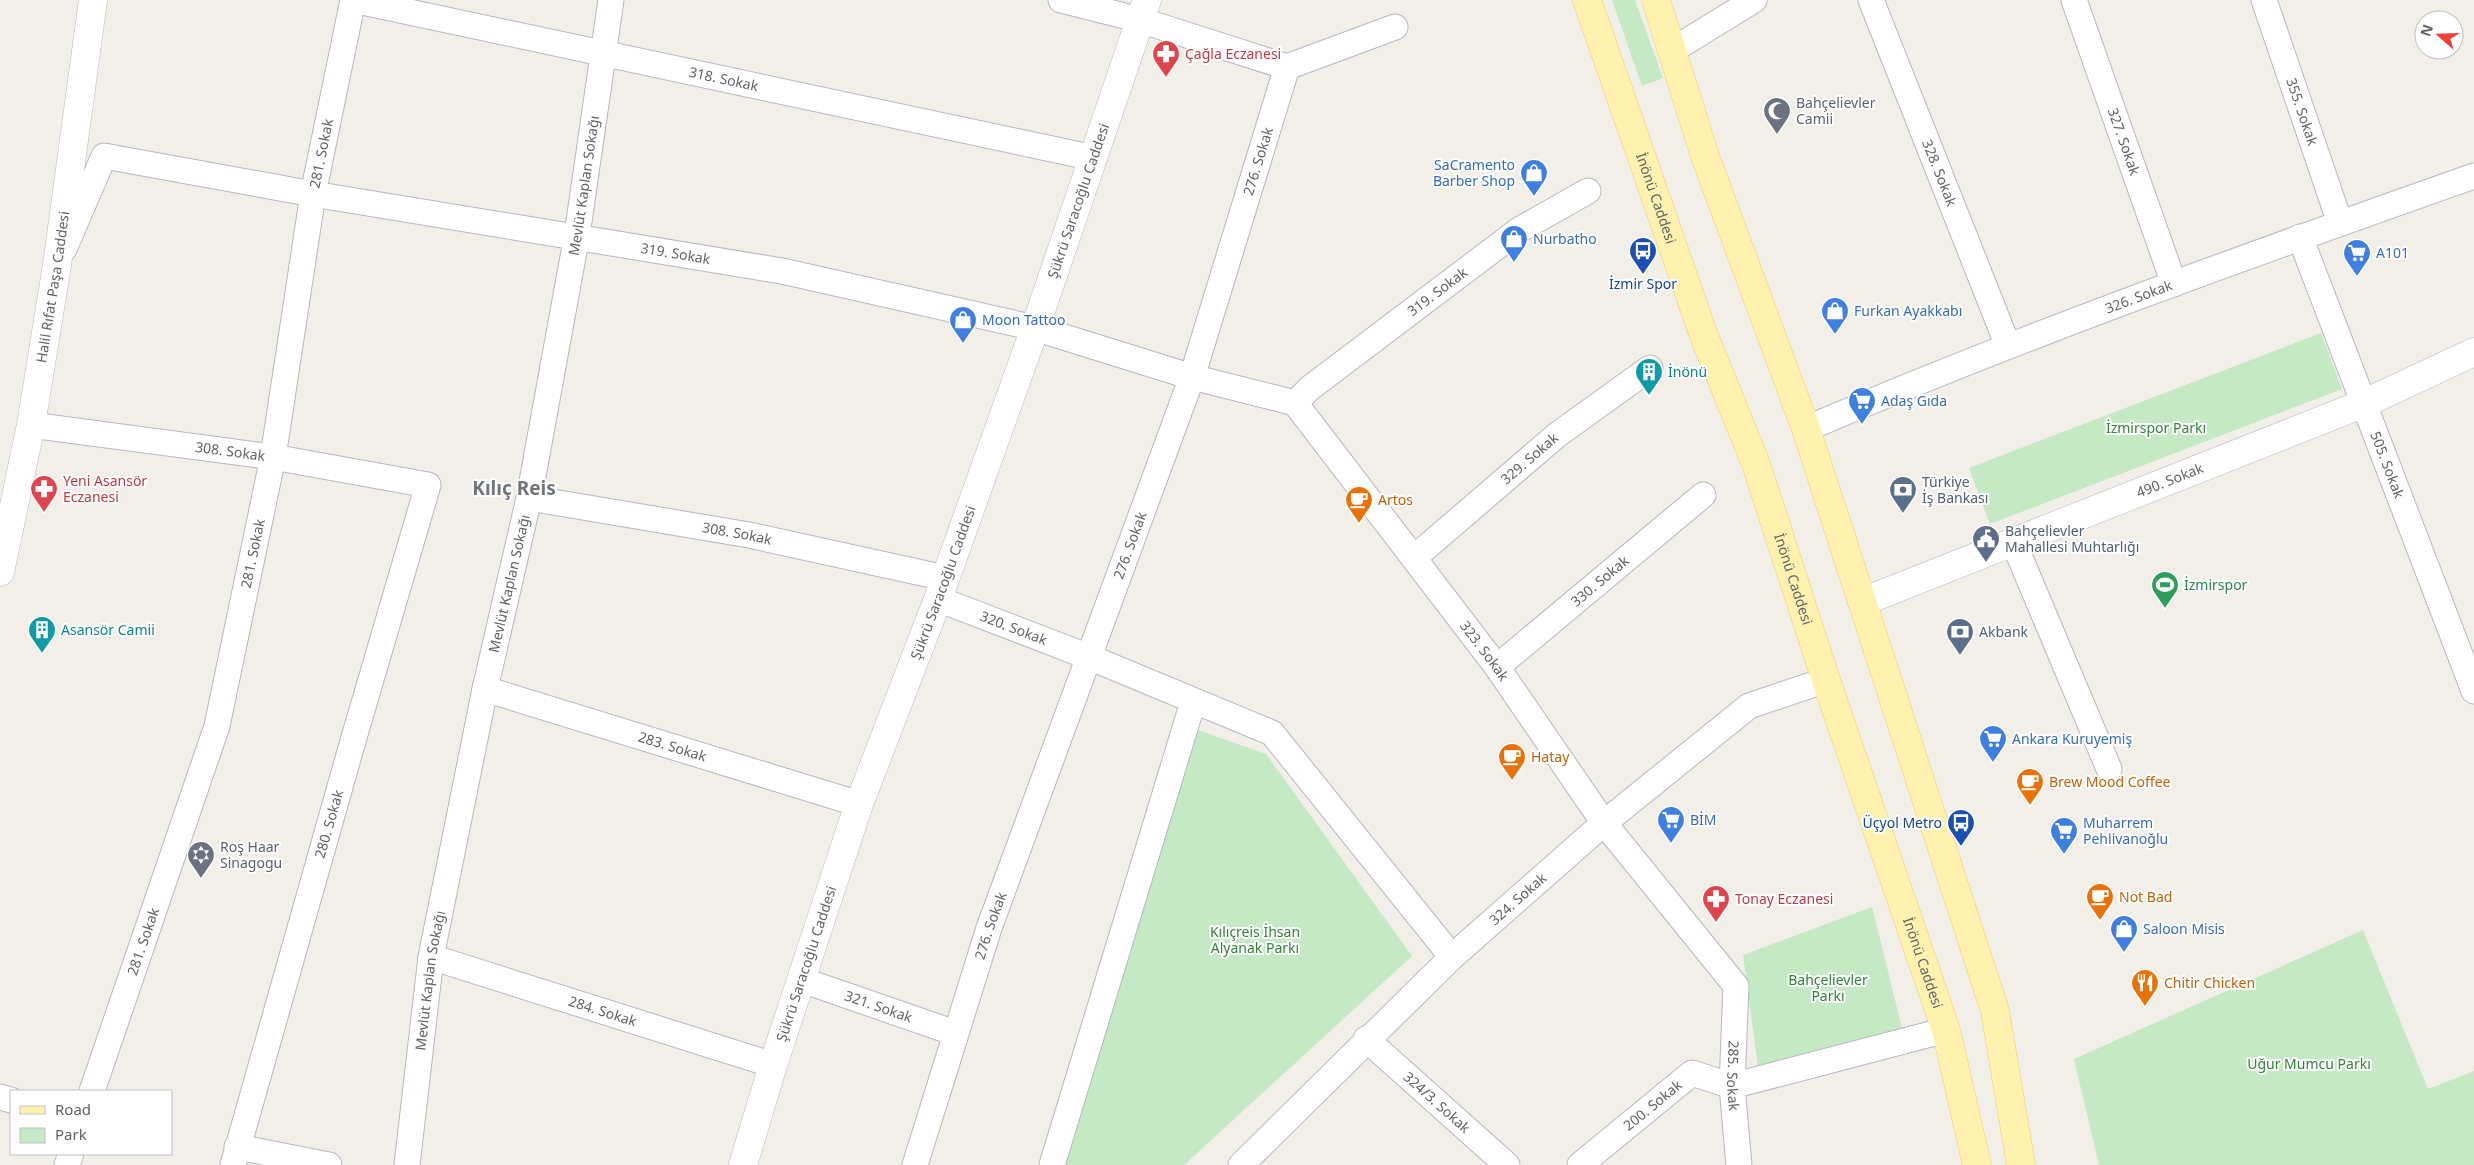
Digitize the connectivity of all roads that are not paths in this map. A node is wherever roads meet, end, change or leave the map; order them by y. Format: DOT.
graph roads {
  1 [pos="93,0"];
  2 [pos="353,0"];
  3 [pos="611,0"];
  4 [pos="1061,0"];
  5 [pos="1586,0"];
  6 [pos="1656,0"];
  7 [pos="1754,0"];
  8 [pos="1871,0"];
  9 [pos="2074,0"];
  10 [pos="2264,0"];
  11 [pos="1144,10"];
  12 [pos="1395,27"];
  13 [pos="1671,51"];
  14 [pos="602,53"];
  15 [pos="1286,67"];
  16 [pos="1094,158"];
  17 [pos="2474,176"];
  18 [pos="1588,191"];
  19 [pos="313,194"];
  20 [pos="2340,223"];
  21 [pos="577,235"];
  22 [pos="2300,237"];
  23 [pos="57,265"];
  24 [pos="2174,284"];
  25 [pos="1036,328"];
  26 [pos="2008,346"];
  27 [pos="2474,352"];
  28 [pos="1650,368"];
  29 [pos="1192,377"];
  30 [pos="1295,403"];
  31 [pos="2365,403"];
  32 [pos="31,426"];
  33 [pos="1806,429"];
  34 [pos="273,457"];
  35 [pos="428,485"];
  36 [pos="1703,495"];
  37 [pos="528,498"];
  38 [pos="2013,541"];
  39 [pos="1415,557"];
  40 [pos="0,572"];
  41 [pos="942,589"];
  42 [pos="1862,602"];
  43 [pos="1088,657"];
  44 [pos="1497,667"];
  45 [pos="1826,680"];
  46 [pos="485,689"];
  47 [pos="2474,691"];
  48 [pos="1193,702"];
  49 [pos="2109,769"];
  50 [pos="860,804"];
  51 [pos="1604,823"];
  52 [pos="431,957"];
  53 [pos="1452,957"];
  54 [pos="802,980"];
  55 [pos="1736,986"];
  56 [pos="1946,1030"];
  57 [pos="955,1033"];
  58 [pos="1366,1039"];
  59 [pos="773,1065"];
  60 [pos="1732,1086"];
  61 [pos="92,1090"];
  62 [pos="235,1156"];
  63 [pos="329,1165"];
  64 [pos="407,1165"];
  65 [pos="743,1165"];
  66 [pos="914,1165"];
  67 [pos="1052,1165"];
  68 [pos="1241,1165"];
  69 [pos="1507,1165"];
  70 [pos="1580,1165"];
  71 [pos="1739,1165"];
  72 [pos="1977,1165"];
  73 [pos="2021,1165"];
  1 -- 23 [label="street, Halil Rıfat Paşa Caddesi"];
  2 -- 14 [label="street, 318. Sokak"];
  2 -- 19 [label="street, 281. Sokak"];
  3 -- 14 [label="street, Mevlüt Kaplan Sokağı"];
  4 -- 11 [label="street"];
  5 -- 45 [label="main road, İnönü Caddesi"];
  6 -- 13 [label="main road"];
  7 -- 13 [label="street"];
  8 -- 26 [label="street, 328. Sokak"];
  9 -- 24 [label="street, 327. Sokak"];
  10 -- 20 [label="street, 355. Sokak"];
  11 -- 15 [label="street"];
  11 -- 16 [label="street, Şükrü Saracoğlu Caddesi"];
  12 -- 15 [label="street"];
  13 -- 33 [label="main road"];
  14 -- 16 [label="street, 318. Sokak"];
  14 -- 21 [label="street, Mevlüt Kaplan Sokağı"];
  15 -- 29 [label="street, 276. Sokak"];
  16 -- 25 [label="street, Şükrü Saracoğlu Caddesi"];
  17 -- 20 [label="street, 326. Sokak"];
  18 -- 30 [label="street, 319. Sokak"];
  19 -- 21 [label="street, 319. Sokak"];
  19 -- 23 [label="street, 319. Sokak"];
  19 -- 34 [label="street, 281. Sokak"];
  20 -- 22 [label="street, 326. Sokak"];
  21 -- 25 [label="street, 319. Sokak"];
  21 -- 37 [label="street, Mevlüt Kaplan Sokağı"];
  22 -- 24 [label="street, 326. Sokak"];
  22 -- 31 [label="street, 505. Sokak"];
  23 -- 32 [label="street, Halil Rıfat Paşa Caddesi"];
  24 -- 26 [label="street, 326. Sokak"];
  25 -- 29 [label="street, 319. Sokak"];
  25 -- 41 [label="street, Şükrü Saracoğlu Caddesi"];
  26 -- 33 [label="street, 326. Sokak"];
  27 -- 31 [label="street, 490. Sokak"];
  28 -- 39 [label="street, 329. Sokak"];
  29 -- 30 [label="street"];
  29 -- 43 [label="street, 276. Sokak"];
  30 -- 39 [label="street, 323. Sokak"];
  31 -- 38 [label="street, 490. Sokak"];
  31 -- 47 [label="street, 505. Sokak"];
  32 -- 34 [label="street, 308. Sokak"];
  32 -- 40 [label="street, Halil Rıfat Paşa Caddesi"];
  33 -- 42 [label="main road"];
  34 -- 35 [label="street, 308. Sokak"];
  34 -- 61 [label="street, 281. Sokak"];
  35 -- 62 [label="street, 280. Sokak"];
  36 -- 44 [label="street, 330. Sokak"];
  37 -- 41 [label="street, 308. Sokak"];
  37 -- 46 [label="street, Mevlüt Kaplan Sokağı"];
  38 -- 42 [label="street, 490. Sokak"];
  38 -- 49 [label="street"];
  39 -- 44 [label="street, 323. Sokak"];
  41 -- 43 [label="street, 320. Sokak"];
  41 -- 50 [label="street, Şükrü Saracoğlu Caddesi"];
  42 -- 73 [label="main road"];
  43 -- 48 [label="street, 320. Sokak"];
  43 -- 57 [label="street, 276. Sokak"];
  44 -- 51 [label="street, 323. Sokak"];
  45 -- 51 [label="street, 324. Sokak"];
  45 -- 56 [label="main road, İnönü Caddesi"];
  46 -- 50 [label="street, 283. Sokak"];
  46 -- 52 [label="street, Mevlüt Kaplan Sokağı"];
  48 -- 53 [label="street, 320. Sokak"];
  48 -- 67 [label="street"];
  50 -- 54 [label="street, Şükrü Saracoğlu Caddesi"];
  51 -- 53 [label="street, 324. Sokak"];
  51 -- 55 [label="street, 323. Sokak"];
  52 -- 59 [label="street, 284. Sokak"];
  52 -- 64 [label="street, Mevlüt Kaplan Sokağı"];
  53 -- 58 [label="street, 324. Sokak"];
  54 -- 57 [label="street, 321. Sokak"];
  54 -- 59 [label="street, Şükrü Saracoğlu Caddesi"];
  55 -- 60 [label="street, 285. Sokak"];
  56 -- 60 [label="street"];
  56 -- 72 [label="main road, İnönü Caddesi"];
  57 -- 66 [label="street, 276. Sokak"];
  58 -- 68 [label="street, 324. Sokak"];
  58 -- 69 [label="street, 324/3. Sokak"];
  59 -- 65 [label="street, Şükrü Saracoğlu Caddesi"];
  60 -- 70 [label="street, 200. Sokak"];
  60 -- 71 [label="street, 285. Sokak"];
  62 -- 63 [label="street"];
}
